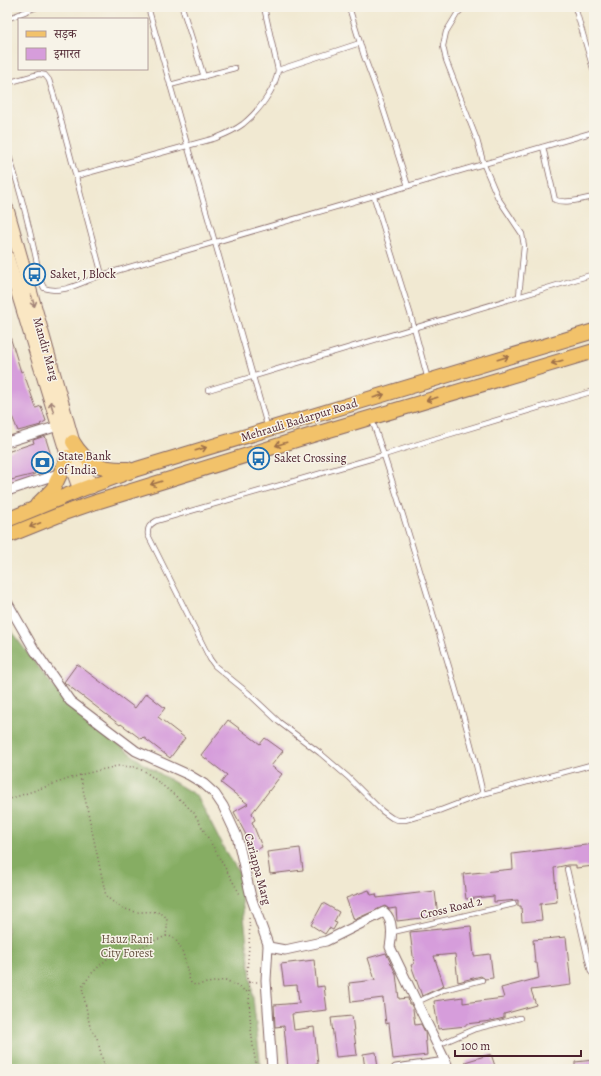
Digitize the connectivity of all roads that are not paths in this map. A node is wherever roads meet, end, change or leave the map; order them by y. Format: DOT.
graph roads {
  1 [pos="37,7"];
  2 [pos="148,7"];
  3 [pos="182,7"];
  4 [pos="264,7"];
  5 [pos="350,7"];
  6 [pos="464,7"];
  7 [pos="575,7"];
  8 [pos="7,19"];
  9 [pos="360,43"];
  10 [pos="235,68"];
  11 [pos="278,70"];
  12 [pos="594,72"];
  13 [pos="204,77"];
  14 [pos="7,83"];
  15 [pos="170,85"];
  16 [pos="594,132"];
  17 [pos="187,146"];
  18 [pos="542,147"];
  19 [pos="7,150"];
  20 [pos="484,165"];
  21 [pos="76,176"];
  22 [pos="408,186"];
  23 [pos="374,197"];
  24 [pos="594,197"];
  25 [pos="7,209"];
  26 [pos="215,242"];
  27 [pos="8,264"];
  28 [pos="102,274"];
  29 [pos="594,274"];
  30 [pos="519,296"];
  31 [pos="414,327"];
  32 [pos="594,331"];
  33 [pos="594,351"];
  34 [pos="254,376"];
  35 [pos="428,381"];
  36 [pos="208,390"];
  37 [pos="594,391"];
  38 [pos="371,417"];
  39 [pos="293,422"];
  40 [pos="58,426"];
  41 [pos="268,429"];
  42 [pos="298,439"];
  43 [pos="7,442"];
  44 [pos="73,442"];
  45 [pos="384,455"];
  46 [pos="68,457"];
  47 [pos="137,469"];
  48 [pos="61,473"];
  49 [pos="86,488"];
  50 [pos="7,491"];
  51 [pos="32,510"];
  52 [pos="7,520"];
  53 [pos="7,536"];
  54 [pos="7,602"];
  55 [pos="594,764"];
  56 [pos="483,794"];
  57 [pos="567,869"];
  58 [pos="514,904"];
  59 [pos="393,932"];
  60 [pos="268,946"];
  61 [pos="594,975"];
  62 [pos="482,980"];
  63 [pos="417,1002"];
  64 [pos="520,1018"];
  65 [pos="438,1046"];
  66 [pos="447,1066"];
  67 [pos="272,1069"];
  68 [pos="396,1069"];
  1 -- 8 [label="lane"];
  2 -- 15 [label="lane"];
  3 -- 13 [label="lane"];
  4 -- 11 [label="lane"];
  5 -- 9 [label="lane"];
  6 -- 20 [label="lane"];
  7 -- 12 [label="lane"];
  9 -- 11 [label="lane"];
  9 -- 22 [label="lane"];
  10 -- 13 [label="lane"];
  11 -- 17 [label="lane"];
  13 -- 15 [label="lane"];
  14 -- 21 [label="lane"];
  15 -- 17 [label="lane"];
  16 -- 18 [label="lane"];
  17 -- 21 [label="lane"];
  17 -- 26 [label="lane"];
  18 -- 20 [label="lane"];
  18 -- 24 [label="lane"];
  19 -- 28 [label="lane"];
  20 -- 22 [label="lane"];
  20 -- 30 [label="lane"];
  21 -- 28 [label="lane"];
  22 -- 23 [label="lane"];
  23 -- 26 [label="lane"];
  23 -- 31 [label="lane"];
  25 -- 44 [label="main road, Mandir Marg, one-way"];
  26 -- 28 [label="lane"];
  26 -- 34 [label="lane"];
  40 -- 27 [label="main road, Mandir Marg, one-way"];
  29 -- 30 [label="lane"];
  30 -- 31 [label="lane"];
  31 -- 34 [label="lane"];
  31 -- 35 [label="lane"];
  35 -- 32 [label="main road, Mehrauli Badarpur Road, one-way"];
  33 -- 38 [label="main road, Mehrauli Badarpur Road, one-way"];
  34 -- 36 [label="lane"];
  34 -- 41 [label="lane"];
  39 -- 35 [label="main road, Mehrauli Badarpur Road, one-way"];
  37 -- 45 [label="lane"];
  38 -- 42 [label="main road, Mehrauli Badarpur Road"];
  38 -- 45 [label="lane"];
  39 -- 41 [label="main road, Mehrauli Badarpur Road"];
  39 -- 42 [label="main road"];
  40 -- 43 [label="street"];
  40 -- 46 [label="main road, Mandir Marg"];
  47 -- 41 [label="main road, Mehrauli Badarpur Road, one-way"];
  42 -- 53 [label="main road, Mehrauli Badarpur Road, one-way"];
  44 -- 47 [label="main road"];
  44 -- 49 [label="main road, Mandir Marg"];
  45 -- 56 [label="lane"];
  45 -- 56 [label="lane"];
  46 -- 48 [label="main road"];
  46 -- 49 [label="main road, Mandir Marg"];
  47 -- 49 [label="main road, Mehrauli Badarpur Road"];
  48 -- 50 [label="street"];
  48 -- 51 [label="main road"];
  49 -- 51 [label="main road, Mehrauli Badarpur Road"];
  51 -- 52 [label="main road, Mehrauli Badarpur Road"];
  54 -- 60 [label="street, Cariappa Marg"];
  55 -- 56 [label="lane"];
  57 -- 61 [label="lane"];
  58 -- 59 [label="lane, Cross Road 2"];
  59 -- 60 [label="street"];
  59 -- 63 [label="street"];
  60 -- 67 [label="street"];
  62 -- 63 [label="lane"];
  63 -- 65 [label="street"];
  64 -- 65 [label="lane"];
  65 -- 66 [label="street"];
  66 -- 68 [label="street"];
}
